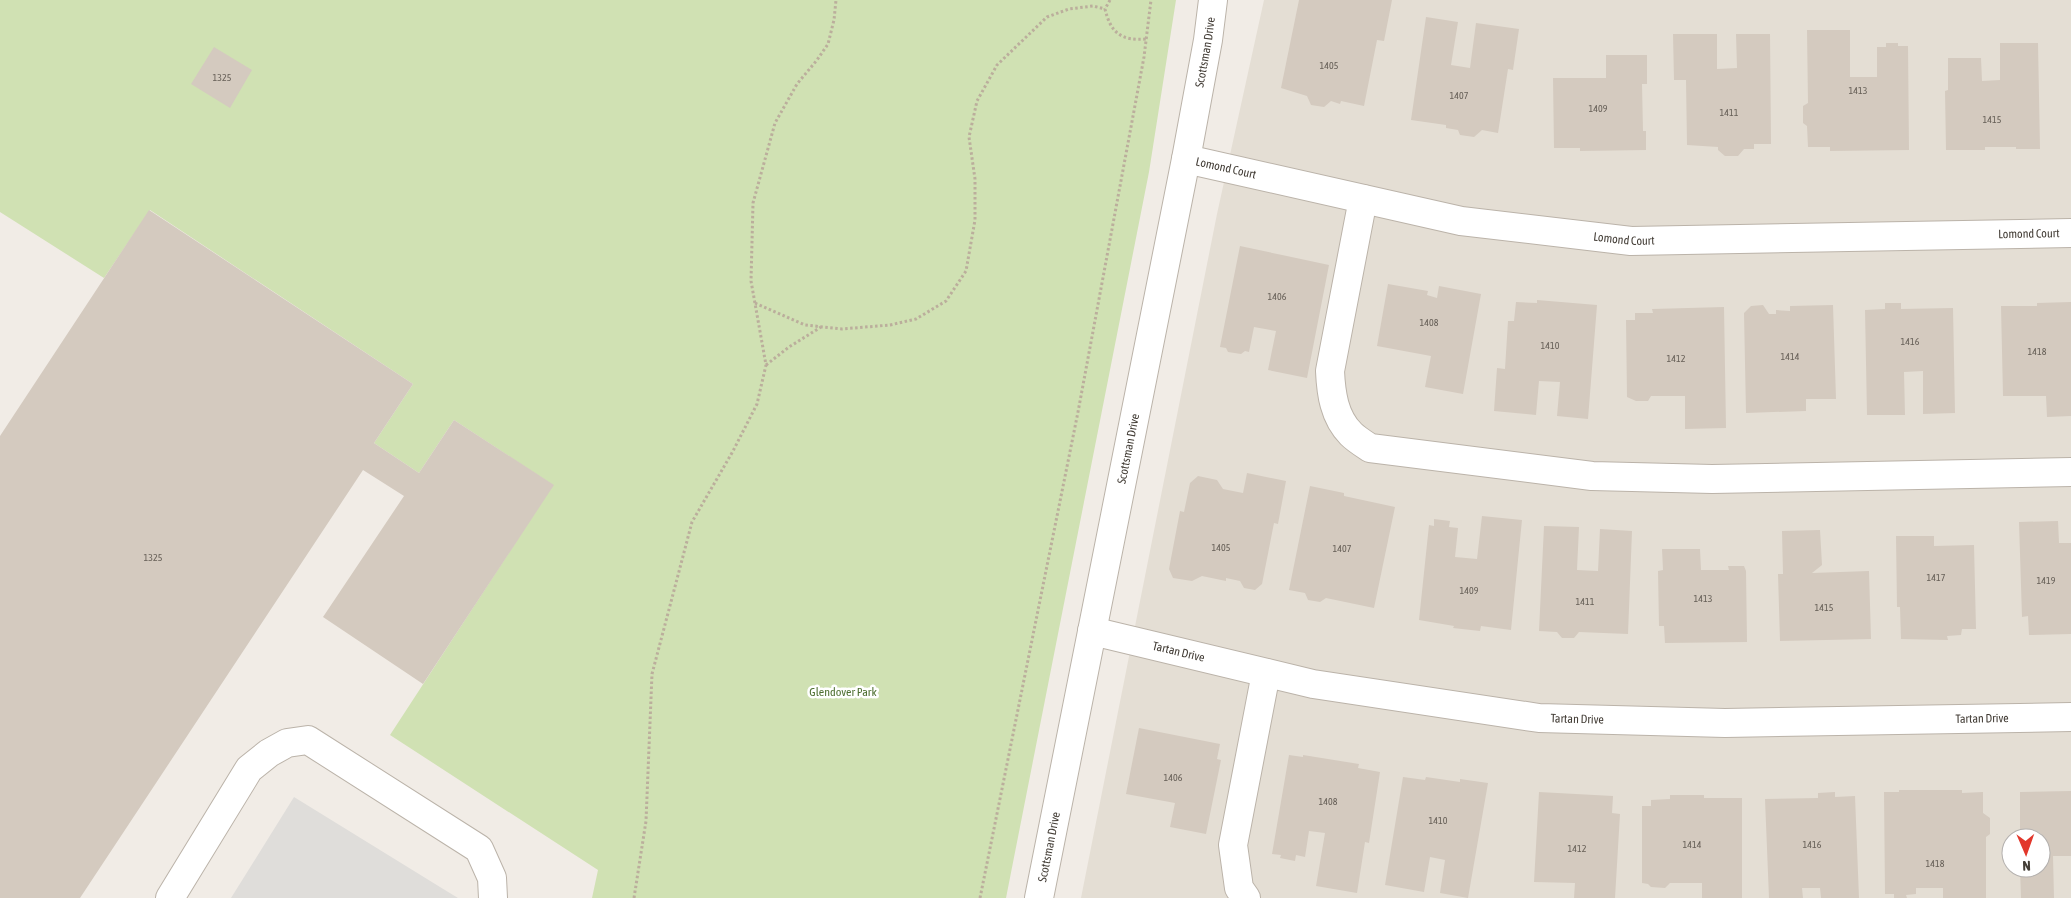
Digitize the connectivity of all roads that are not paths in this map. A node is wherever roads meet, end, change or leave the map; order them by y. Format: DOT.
graph roads {
  1 [pos="1213,0"];
  2 [pos="1186,159"];
  3 [pos="1363,199"];
  4 [pos="2071,233"];
  5 [pos="2071,472"];
  6 [pos="1092,630"];
  7 [pos="1266,673"];
  8 [pos="2071,717"];
  9 [pos="170,898"];
  10 [pos="493,898"];
  11 [pos="1039,898"];
  12 [pos="1246,898"];
  1 -- 2 [label="street, Scottsman Drive"];
  2 -- 3 [label="street, Lomond Court"];
  2 -- 6 [label="street, Scottsman Drive"];
  3 -- 4 [label="street, Lomond Court"];
  3 -- 5 [label="street"];
  6 -- 7 [label="street, Tartan Drive"];
  6 -- 11 [label="street, Scottsman Drive"];
  7 -- 8 [label="street, Tartan Drive"];
  7 -- 12 [label="street"];
  9 -- 10 [label="street"];
}
